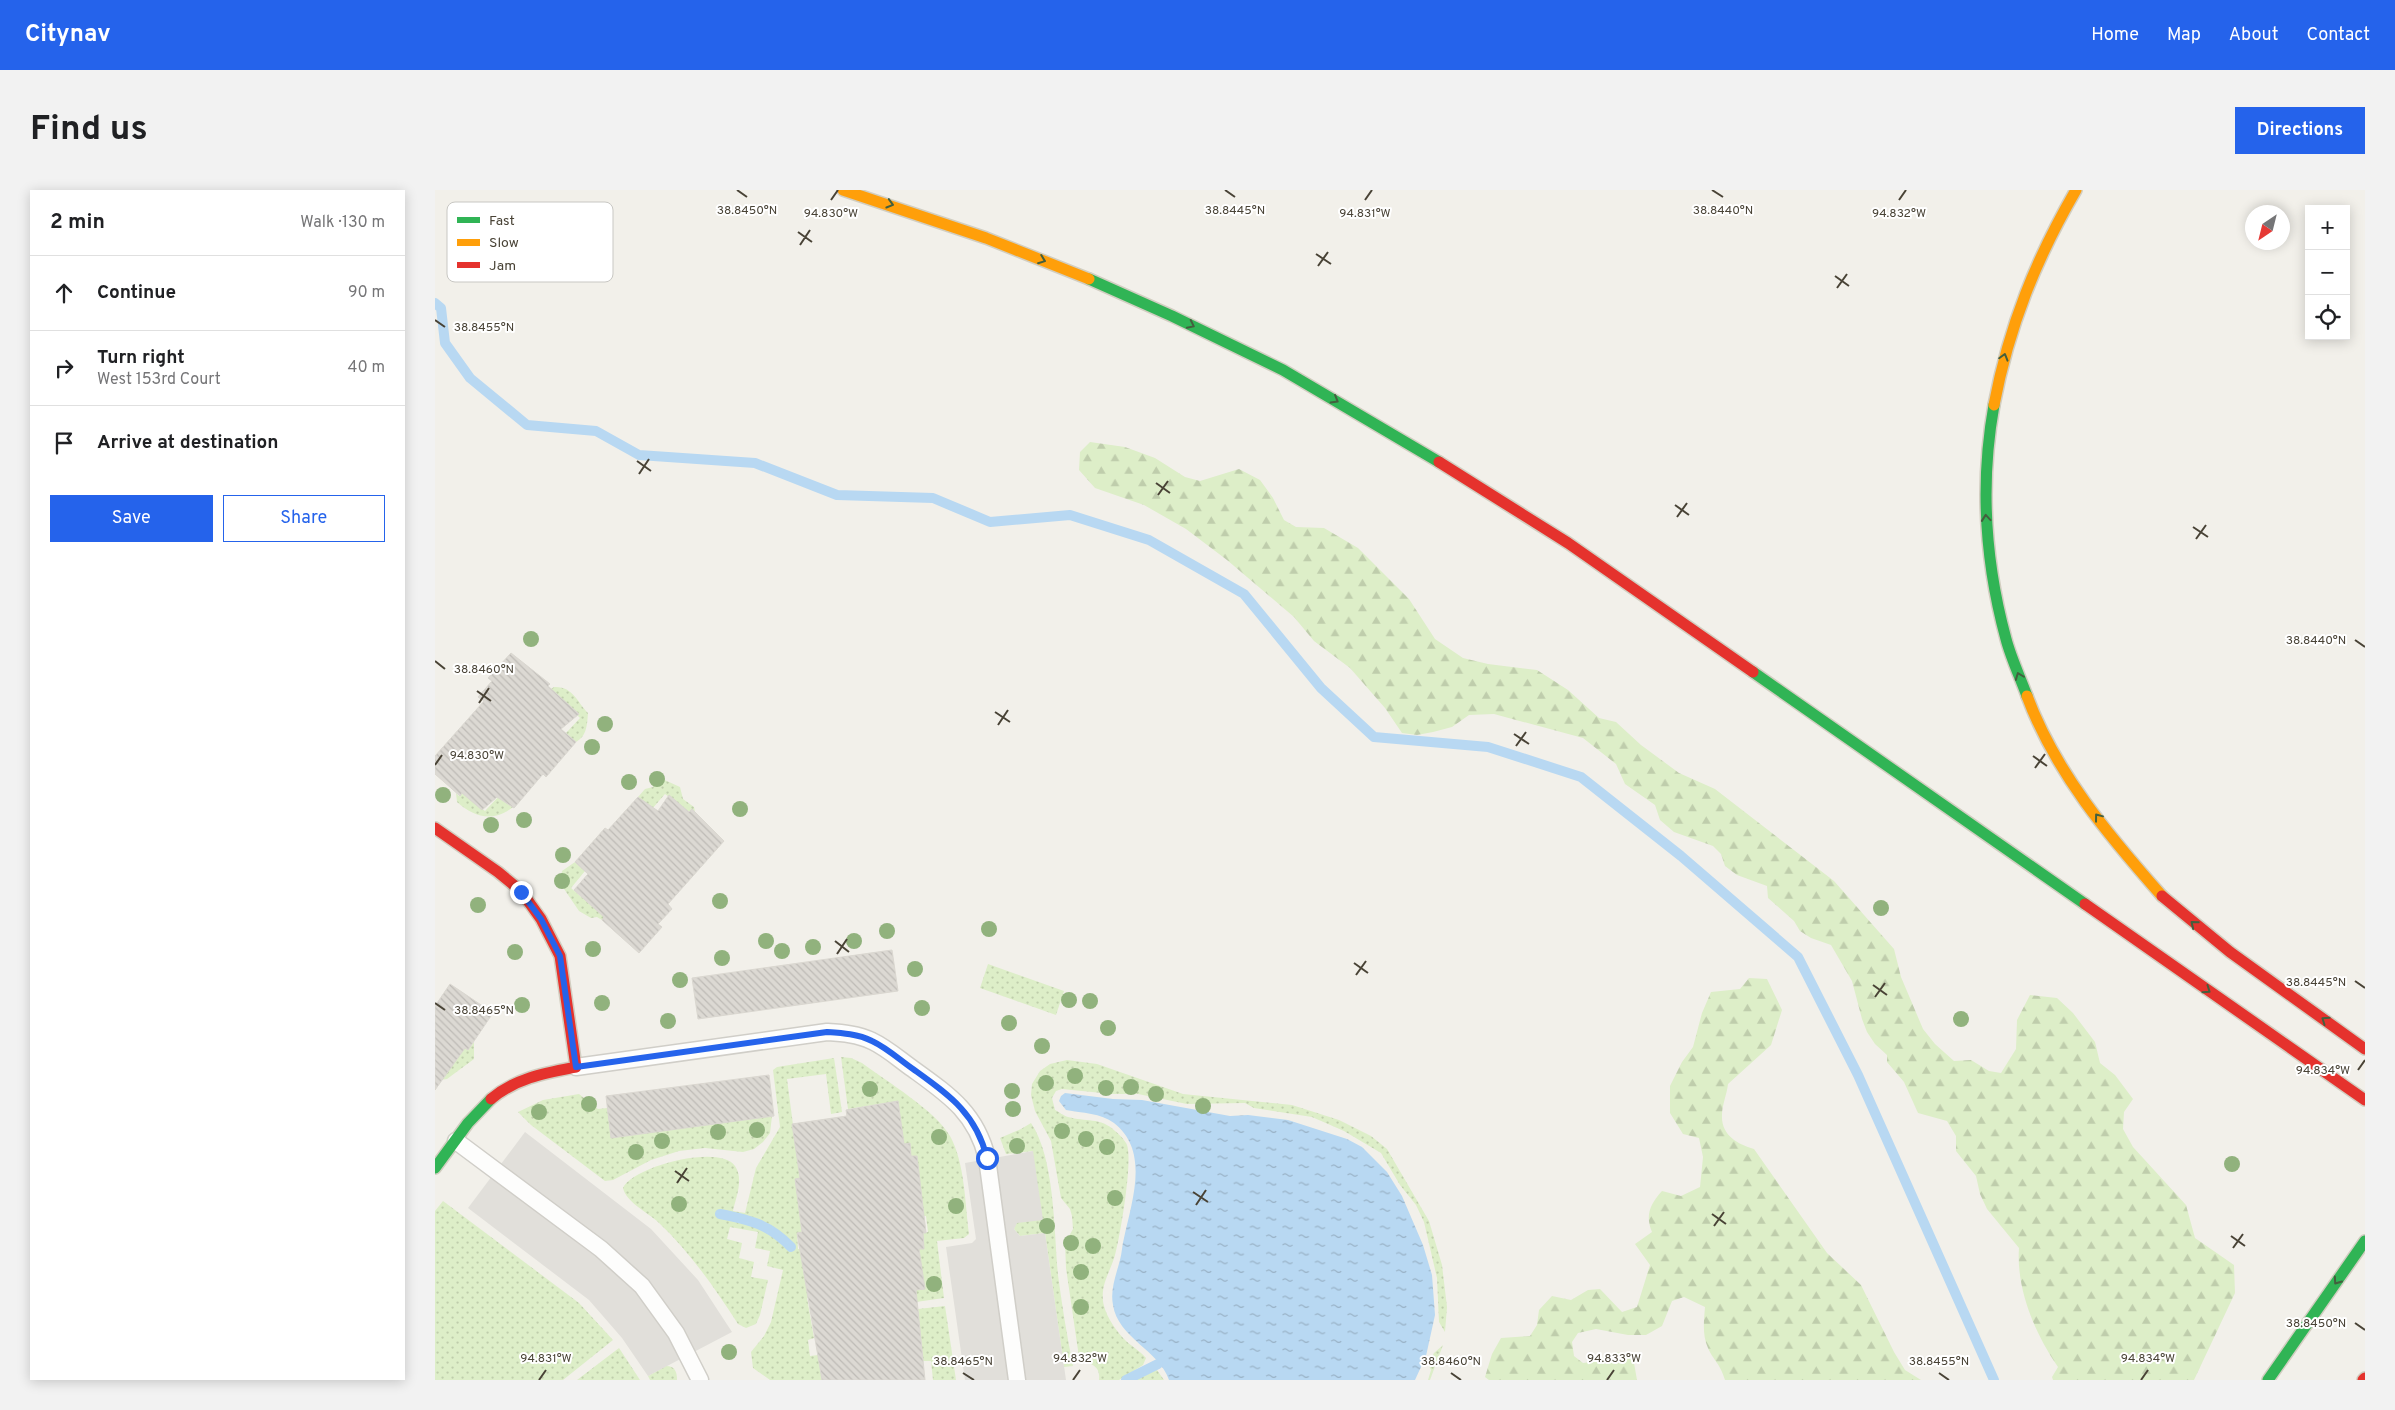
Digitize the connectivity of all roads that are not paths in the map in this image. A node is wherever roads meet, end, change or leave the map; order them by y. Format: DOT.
graph roads {
  1 [pos="843,190"];
  2 [pos="2076,190"];
  3 [pos="435,828"];
  4 [pos="2365,1049"];
  5 [pos="576,1067"];
  6 [pos="2365,1100"];
  7 [pos="456,1141"];
  8 [pos="435,1168"];
  9 [pos="2365,1241"];
  10 [pos="700,1380"];
  11 [pos="1017,1380"];
  12 [pos="2268,1380"];
  1 -- 6 [label="main road, one-way"];
  4 -- 2 [label="main road, one-way"];
  3 -- 5 [label="main road"];
  5 -- 7 [label="main road"];
  5 -- 11 [label="lane"];
  7 -- 8 [label="main road"];
  7 -- 10 [label="lane"];
  9 -- 12 [label="main road, one-way"];
}
